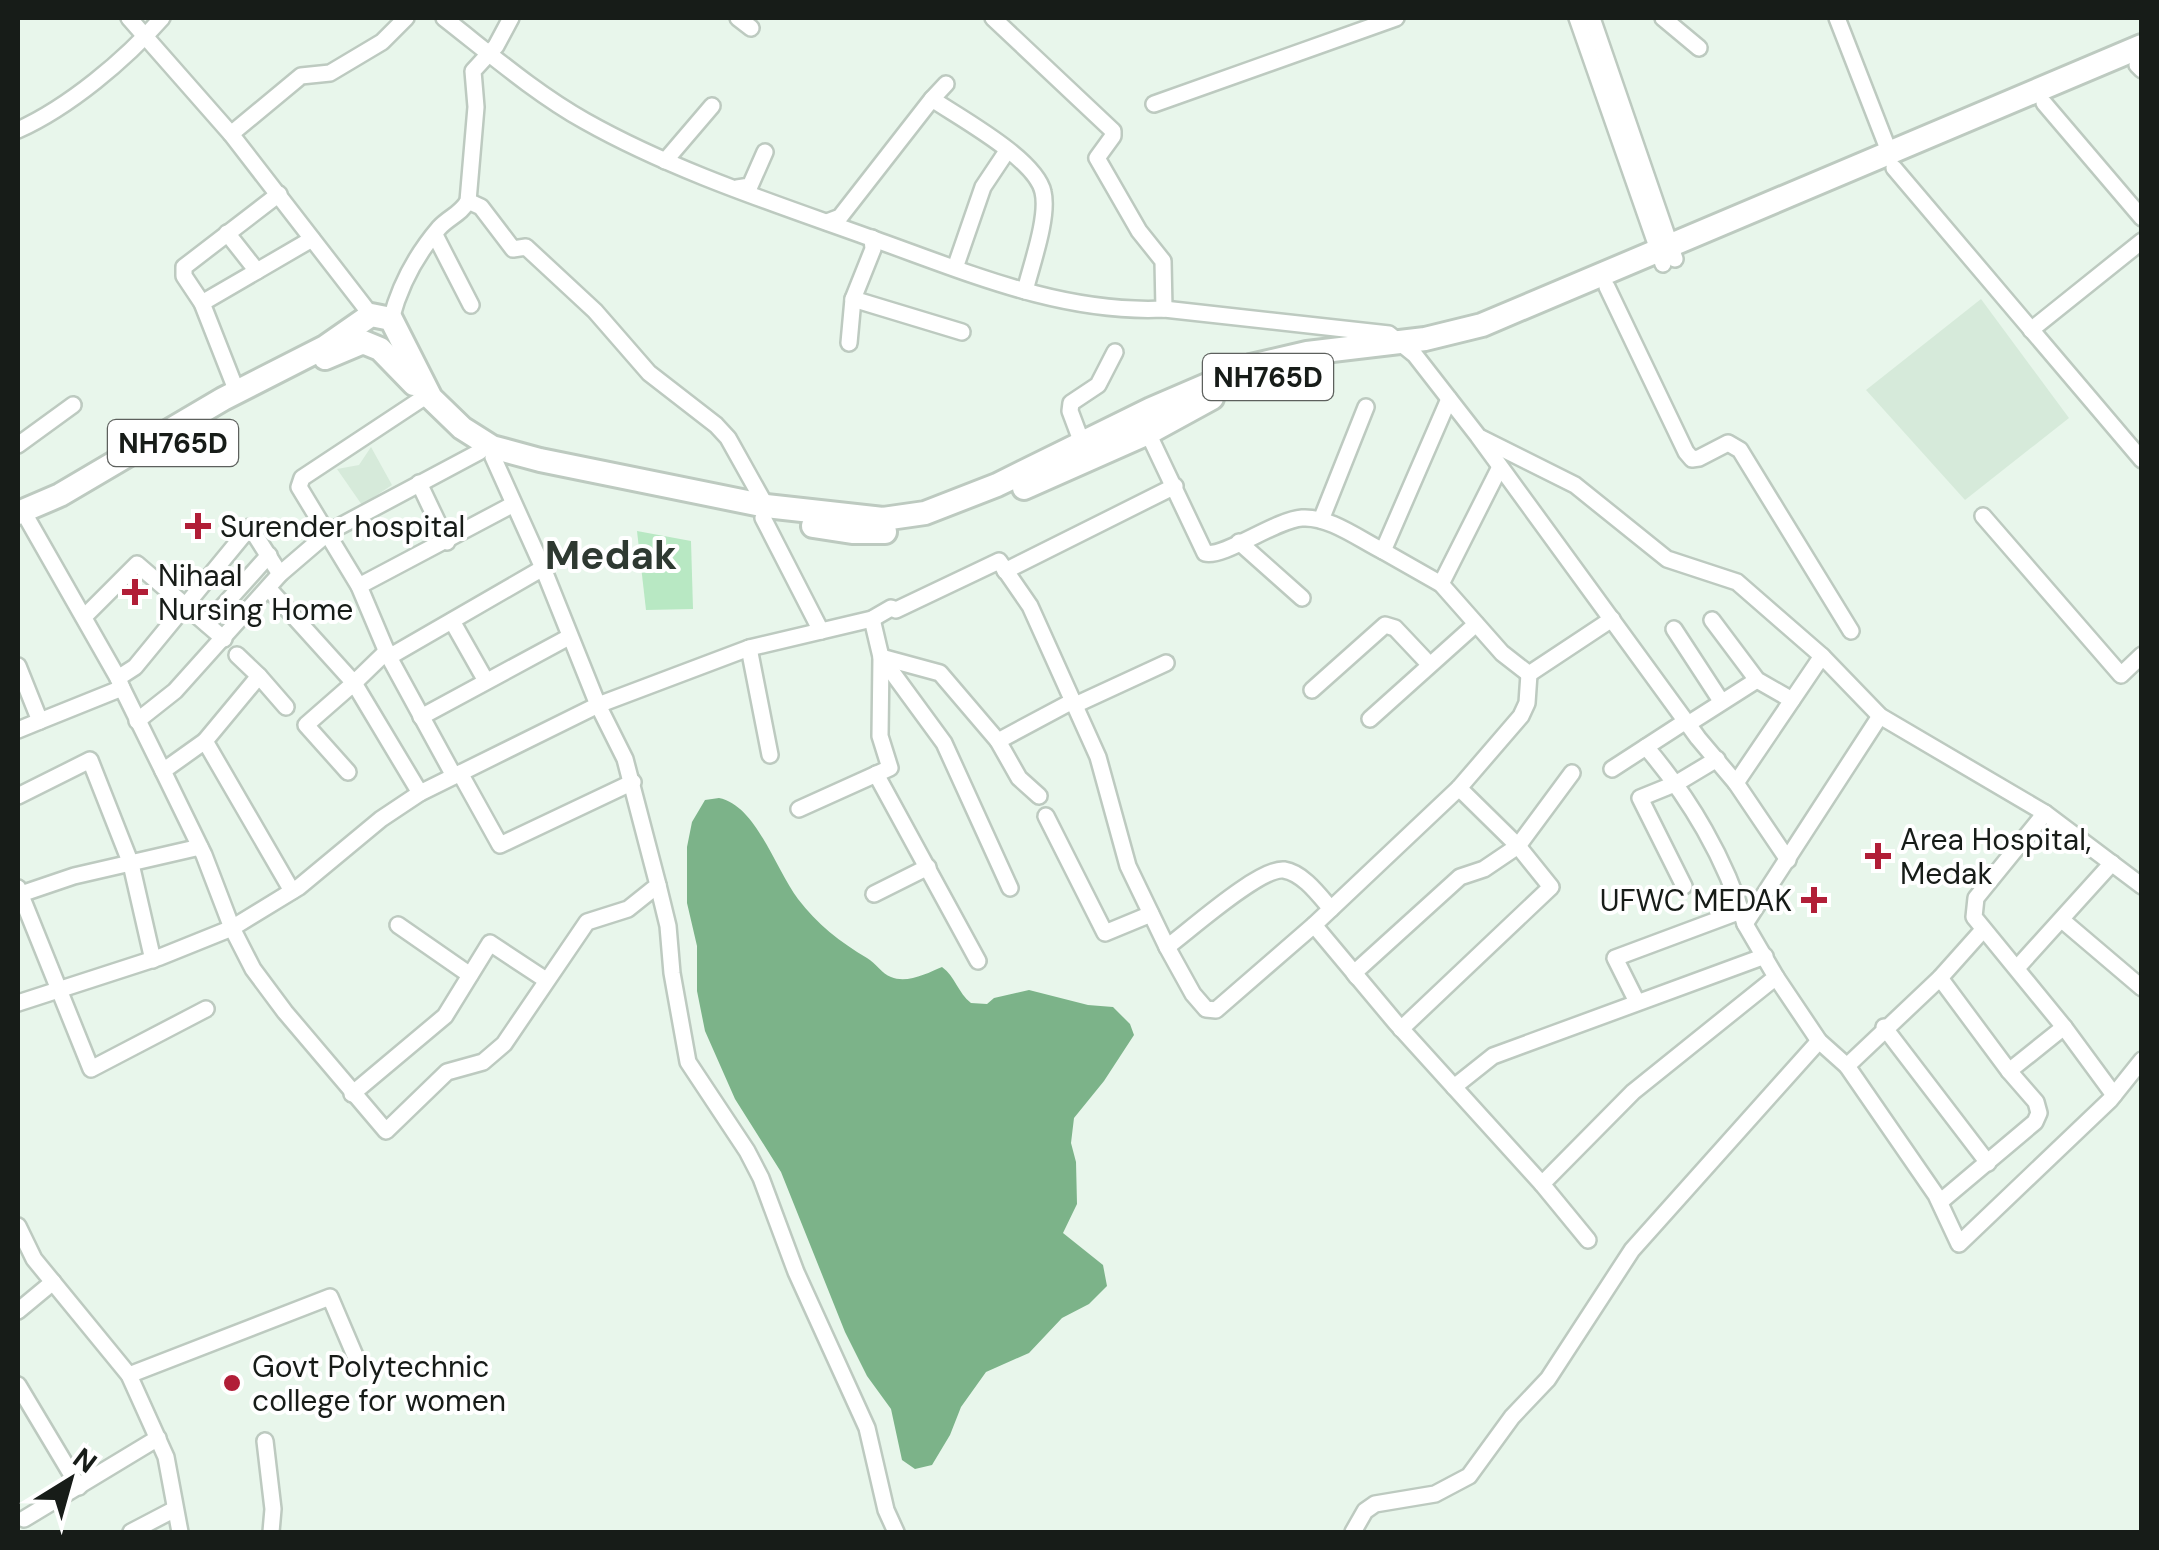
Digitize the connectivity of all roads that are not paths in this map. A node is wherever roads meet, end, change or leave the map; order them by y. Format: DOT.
graph roads {
  1 [pos="128,18"];
  2 [pos="162,18"];
  3 [pos="406,18"];
  4 [pos="444,18"];
  5 [pos="511,18"];
  6 [pos="738,18"];
  7 [pos="993,18"];
  8 [pos="1396,18"];
  9 [pos="1578,18"];
  10 [pos="1592,18"];
  11 [pos="1663,18"];
  12 [pos="1837,18"];
  13 [pos="1350,24"];
  14 [pos="752,28"];
  15 [pos="145,37"];
  16 [pos="1699,48"];
  17 [pos="489,53"];
  18 [pos="2140,61"];
  19 [pos="946,84"];
  20 [pos="932,100"];
  21 [pos="2044,103"];
  22 [pos="1154,104"];
  23 [pos="712,106"];
  24 [pos="18,130"];
  25 [pos="231,134"];
  26 [pos="1007,150"];
  27 [pos="765,152"];
  28 [pos="665,161"];
  29 [pos="1892,161"];
  30 [pos="737,188"];
  31 [pos="279,194"];
  32 [pos="468,200"];
  33 [pos="2142,218"];
  34 [pos="827,222"];
  35 [pos="227,234"];
  36 [pos="435,235"];
  37 [pos="872,238"];
  38 [pos="312,239"];
  39 [pos="2142,241"];
  40 [pos="1667,254"];
  41 [pos="955,268"];
  42 [pos="257,271"];
  43 [pos="1607,287"];
  44 [pos="1025,291"];
  45 [pos="854,299"];
  46 [pos="202,303"];
  47 [pos="472,305"];
  48 [pos="1164,309"];
  49 [pos="381,317"];
  50 [pos="2031,330"];
  51 [pos="962,332"];
  52 [pos="849,343"];
  53 [pos="1407,348"];
  54 [pos="1115,352"];
  55 [pos="237,392"];
  56 [pos="423,398"];
  57 [pos="1449,400"];
  58 [pos="74,405"];
  59 [pos="1366,408"];
  60 [pos="1148,433"];
  61 [pos="22,435"];
  62 [pos="1478,436"];
  63 [pos="1082,443"];
  64 [pos="486,455"];
  65 [pos="2142,460"];
  66 [pos="1500,467"];
  67 [pos="419,483"];
  68 [pos="1175,486"];
  69 [pos="512,505"];
  70 [pos="764,512"];
  71 [pos="1983,516"];
  72 [pos="21,520"];
  73 [pos="1320,520"];
  74 [pos="329,532"];
  75 [pos="447,542"];
  76 [pos="1238,542"];
  77 [pos="1383,551"];
  78 [pos="269,556"];
  79 [pos="543,568"];
  80 [pos="1005,571"];
  81 [pos="280,574"];
  82 [pos="1441,584"];
  83 [pos="359,586"];
  84 [pos="268,589"];
  85 [pos="1302,598"];
  86 [pos="185,606"];
  87 [pos="84,617"];
  88 [pos="872,619"];
  89 [pos="1612,619"];
  90 [pos="1712,620"];
  91 [pos="452,621"];
  92 [pos="207,624"];
  93 [pos="1476,624"];
  94 [pos="1674,629"];
  95 [pos="820,631"];
  96 [pos="1850,631"];
  97 [pos="569,638"];
  98 [pos="224,639"];
  99 [pos="749,648"];
  100 [pos="388,654"];
  101 [pos="237,655"];
  102 [pos="1822,656"];
  103 [pos="2142,656"];
  104 [pos="881,657"];
  105 [pos="1166,663"];
  106 [pos="1429,664"];
  107 [pos="18,666"];
  108 [pos="1529,674"];
  109 [pos="259,676"];
  110 [pos="1757,680"];
  111 [pos="486,681"];
  112 [pos="120,683"];
  113 [pos="354,683"];
  114 [pos="1312,690"];
  115 [pos="1792,700"];
  116 [pos="1721,702"];
  117 [pos="598,705"];
  118 [pos="1074,705"];
  119 [pos="286,707"];
  120 [pos="1880,716"];
  121 [pos="421,717"];
  122 [pos="1370,719"];
  123 [pos="40,721"];
  124 [pos="136,721"];
  125 [pos="1687,722"];
  126 [pos="18,730"];
  127 [pos="205,741"];
  128 [pos="998,741"];
  129 [pos="1646,747"];
  130 [pos="770,755"];
  131 [pos="1718,759"];
  132 [pos="1612,770"];
  133 [pos="163,771"];
  134 [pos="348,772"];
  135 [pos="1572,773"];
  136 [pos="457,774"];
  137 [pos="876,774"];
  138 [pos="633,782"];
  139 [pos="1676,783"];
  140 [pos="1736,783"];
  141 [pos="1459,788"];
  142 [pos="420,793"];
  143 [pos="18,796"];
  144 [pos="1038,796"];
  145 [pos="799,809"];
  146 [pos="2044,813"];
  147 [pos="1046,816"];
  148 [pos="1518,846"];
  149 [pos="200,847"];
  150 [pos="1788,860"];
  151 [pos="2112,862"];
  152 [pos="131,864"];
  153 [pos="928,867"];
  154 [pos="658,885"];
  155 [pos="1684,886"];
  156 [pos="2142,886"];
  157 [pos="1010,888"];
  158 [pos="292,892"];
  159 [pos="18,893"];
  160 [pos="874,894"];
  161 [pos="1332,909"];
  162 [pos="1151,914"];
  163 [pos="1743,918"];
  164 [pos="2062,920"];
  165 [pos="398,925"];
  166 [pos="1314,925"];
  167 [pos="232,928"];
  168 [pos="1982,931"];
  169 [pos="1167,947"];
  170 [pos="1765,956"];
  171 [pos="152,960"];
  172 [pos="978,960"];
  173 [pos="2017,968"];
  174 [pos="470,975"];
  175 [pos="1357,977"];
  176 [pos="1776,977"];
  177 [pos="1940,978"];
  178 [pos="546,980"];
  179 [pos="57,988"];
  180 [pos="2142,988"];
  181 [pos="1637,1002"];
  182 [pos="18,1003"];
  183 [pos="206,1010"];
  184 [pos="1884,1027"];
  185 [pos="2064,1027"];
  186 [pos="1401,1028"];
  187 [pos="1819,1041"];
  188 [pos="2142,1060"];
  189 [pos="1847,1066"];
  190 [pos="2008,1071"];
  191 [pos="1454,1087"];
  192 [pos="352,1094"];
  193 [pos="2114,1095"];
  194 [pos="1988,1163"];
  195 [pos="1542,1184"];
  196 [pos="1940,1202"];
  197 [pos="18,1226"];
  198 [pos="1588,1240"];
  199 [pos="54,1282"];
  200 [pos="18,1311"];
  201 [pos="358,1365"];
  202 [pos="129,1374"];
  203 [pos="18,1385"];
  204 [pos="158,1438"];
  205 [pos="265,1442"];
  206 [pos="79,1487"];
  207 [pos="174,1509"];
  208 [pos="24,1519"];
  209 [pos="131,1532"];
  210 [pos="180,1532"];
  211 [pos="271,1532"];
  212 [pos="896,1532"];
  213 [pos="1353,1532"];
  1 -- 15 [label="street"];
  2 -- 15 [label="street"];
  3 -- 25 [label="street"];
  4 -- 17 [label="street"];
  5 -- 17 [label="street"];
  6 -- 14 [label="street"];
  7 -- 48 [label="street"];
  8 -- 13 [label="street"];
  9 -- 40 [label="street"];
  10 -- 40 [label="street"];
  11 -- 16 [label="street"];
  12 -- 29 [label="street"];
  13 -- 22 [label="street"];
  15 -- 24 [label="street"];
  15 -- 25 [label="street"];
  17 -- 28 [label="street"];
  17 -- 32 [label="street"];
  18 -- 21 [label="highway, NH765D"];
  18 -- 29 [label="highway, NH765D"];
  19 -- 20 [label="street"];
  20 -- 26 [label="street"];
  20 -- 34 [label="street"];
  21 -- 29 [label="highway, NH765D"];
  21 -- 33 [label="street"];
  23 -- 28 [label="street"];
  25 -- 31 [label="street"];
  26 -- 41 [label="street"];
  26 -- 44 [label="street"];
  27 -- 30 [label="street"];
  28 -- 30 [label="street"];
  29 -- 40 [label="highway, NH765D"];
  29 -- 50 [label="street"];
  30 -- 34 [label="street"];
  31 -- 35 [label="street"];
  31 -- 38 [label="street"];
  32 -- 36 [label="street"];
  32 -- 70 [label="street"];
  34 -- 37 [label="street"];
  35 -- 42 [label="street"];
  35 -- 46 [label="street"];
  36 -- 47 [label="street"];
  36 -- 49 [label="street"];
  37 -- 41 [label="street"];
  37 -- 45 [label="street"];
  38 -- 42 [label="street"];
  38 -- 49 [label="street"];
  39 -- 50 [label="street"];
  40 -- 43 [label="highway, NH765D"];
  40 -- 53 [label="highway, NH765D"];
  41 -- 44 [label="street"];
  42 -- 46 [label="street"];
  43 -- 53 [label="highway, NH765D"];
  43 -- 96 [label="street"];
  44 -- 48 [label="street"];
  45 -- 51 [label="street"];
  45 -- 52 [label="street"];
  46 -- 55 [label="street"];
  48 -- 53 [label="street"];
  49 -- 55 [label="highway, NH765D"];
  49 -- 70 [label="highway, NH765D"];
  50 -- 65 [label="street"];
  53 -- 57 [label="street"];
  53 -- 60 [label="highway, NH765D"];
  53 -- 63 [label="highway, NH765D"];
  54 -- 63 [label="street"];
  55 -- 72 [label="highway, NH765D"];
  56 -- 64 [label="highway, NH765D"];
  56 -- 72 [label="highway, NH765D"];
  56 -- 74 [label="street"];
  57 -- 62 [label="street"];
  57 -- 77 [label="street"];
  58 -- 61 [label="street"];
  59 -- 73 [label="street"];
  60 -- 68 [label="street"];
  60 -- 70 [label="highway, NH765D"];
  62 -- 66 [label="street"];
  62 -- 102 [label="street"];
  63 -- 70 [label="highway, NH765D"];
  64 -- 67 [label="street"];
  64 -- 69 [label="street"];
  64 -- 70 [label="highway, NH765D"];
  66 -- 82 [label="street"];
  66 -- 89 [label="street"];
  67 -- 74 [label="street"];
  67 -- 75 [label="street"];
  68 -- 76 [label="street"];
  68 -- 80 [label="street"];
  69 -- 75 [label="street"];
  69 -- 79 [label="street"];
  70 -- 95 [label="street"];
  71 -- 103 [label="street"];
  72 -- 87 [label="street"];
  73 -- 76 [label="street"];
  73 -- 77 [label="street"];
  74 -- 81 [label="street"];
  74 -- 83 [label="street"];
  75 -- 83 [label="street"];
  76 -- 85 [label="street"];
  77 -- 82 [label="street"];
  78 -- 81 [label="street"];
  78 -- 86 [label="street"];
  78 -- 92 [label="street"];
  79 -- 91 [label="street"];
  79 -- 97 [label="street"];
  80 -- 88 [label="street"];
  80 -- 118 [label="street"];
  81 -- 84 [label="street"];
  82 -- 93 [label="street"];
  83 -- 100 [label="street"];
  84 -- 98 [label="street"];
  84 -- 113 [label="street"];
  86 -- 87 [label="street"];
  86 -- 92 [label="street"];
  86 -- 112 [label="street"];
  87 -- 112 [label="street"];
  88 -- 95 [label="street"];
  88 -- 104 [label="street"];
  89 -- 108 [label="street"];
  89 -- 125 [label="street"];
  90 -- 110 [label="street"];
  91 -- 100 [label="street"];
  91 -- 111 [label="street"];
  92 -- 98 [label="street"];
  93 -- 106 [label="street"];
  93 -- 108 [label="street"];
  94 -- 116 [label="street"];
  95 -- 99 [label="street"];
  97 -- 111 [label="street"];
  97 -- 117 [label="street"];
  98 -- 124 [label="street"];
  99 -- 117 [label="street"];
  99 -- 130 [label="street"];
  100 -- 113 [label="street"];
  100 -- 121 [label="street"];
  101 -- 109 [label="street"];
  102 -- 115 [label="street"];
  102 -- 120 [label="street"];
  104 -- 128 [label="street"];
  104 -- 137 [label="street"];
  104 -- 157 [label="street"];
  105 -- 118 [label="street"];
  106 -- 114 [label="street"];
  106 -- 122 [label="street"];
  107 -- 123 [label="street"];
  108 -- 141 [label="street"];
  109 -- 119 [label="street"];
  109 -- 127 [label="street"];
  110 -- 115 [label="street"];
  110 -- 116 [label="street"];
  111 -- 121 [label="street"];
  112 -- 123 [label="street"];
  112 -- 124 [label="street"];
  113 -- 134 [label="street"];
  113 -- 142 [label="street"];
  115 -- 140 [label="street"];
  116 -- 125 [label="street"];
  117 -- 136 [label="street"];
  117 -- 138 [label="street"];
  118 -- 128 [label="street"];
  118 -- 162 [label="street"];
  120 -- 146 [label="street"];
  120 -- 150 [label="street"];
  121 -- 136 [label="street"];
  123 -- 126 [label="street"];
  124 -- 133 [label="street"];
  125 -- 129 [label="street"];
  125 -- 131 [label="street"];
  127 -- 133 [label="street"];
  127 -- 158 [label="street"];
  128 -- 144 [label="street"];
  129 -- 132 [label="street"];
  129 -- 139 [label="street"];
  131 -- 139 [label="street"];
  131 -- 140 [label="street"];
  133 -- 149 [label="street"];
  135 -- 148 [label="street"];
  136 -- 138 [label="street"];
  136 -- 142 [label="street"];
  137 -- 145 [label="street"];
  137 -- 153 [label="street"];
  138 -- 154 [label="street"];
  139 -- 155 [label="street"];
  139 -- 163 [label="street"];
  140 -- 150 [label="street"];
  141 -- 148 [label="street"];
  141 -- 161 [label="street"];
  142 -- 158 [label="street"];
  143 -- 152 [label="street"];
  146 -- 151 [label="street"];
  146 -- 168 [label="street"];
  147 -- 162 [label="street"];
  148 -- 175 [label="street"];
  148 -- 186 [label="street"];
  149 -- 152 [label="street"];
  149 -- 167 [label="street"];
  150 -- 163 [label="street"];
  151 -- 156 [label="street"];
  151 -- 164 [label="street"];
  152 -- 159 [label="street"];
  152 -- 171 [label="street"];
  153 -- 160 [label="street"];
  153 -- 172 [label="street"];
  154 -- 178 [label="street"];
  154 -- 212 [label="street"];
  158 -- 167 [label="street"];
  159 -- 179 [label="street"];
  161 -- 166 [label="street"];
  161 -- 169 [label="street"];
  162 -- 169 [label="street"];
  163 -- 170 [label="street"];
  163 -- 181 [label="street"];
  164 -- 173 [label="street"];
  164 -- 180 [label="street"];
  165 -- 174 [label="street"];
  166 -- 169 [label="street"];
  166 -- 175 [label="street"];
  167 -- 171 [label="street"];
  167 -- 192 [label="street"];
  168 -- 173 [label="street"];
  168 -- 177 [label="street"];
  170 -- 176 [label="street"];
  170 -- 181 [label="street"];
  171 -- 179 [label="street"];
  173 -- 185 [label="street"];
  174 -- 178 [label="street"];
  174 -- 192 [label="street"];
  175 -- 186 [label="street"];
  176 -- 187 [label="street"];
  176 -- 195 [label="street"];
  177 -- 184 [label="street"];
  177 -- 190 [label="street"];
  178 -- 192 [label="street"];
  179 -- 182 [label="street"];
  179 -- 183 [label="street"];
  181 -- 191 [label="street"];
  184 -- 189 [label="street"];
  184 -- 194 [label="street"];
  185 -- 190 [label="street"];
  185 -- 193 [label="street"];
  186 -- 191 [label="street"];
  187 -- 189 [label="street"];
  187 -- 213 [label="street"];
  188 -- 193 [label="street"];
  189 -- 196 [label="street"];
  190 -- 194 [label="street"];
  191 -- 195 [label="street"];
  193 -- 196 [label="street"];
  194 -- 196 [label="street"];
  195 -- 198 [label="street"];
  197 -- 199 [label="street"];
  199 -- 200 [label="street"];
  199 -- 202 [label="street"];
  201 -- 202 [label="street"];
  202 -- 204 [label="street"];
  203 -- 206 [label="street"];
  204 -- 206 [label="street"];
  204 -- 207 [label="street"];
  205 -- 211 [label="street"];
  206 -- 208 [label="street"];
  207 -- 209 [label="street"];
  207 -- 210 [label="street"];
}
